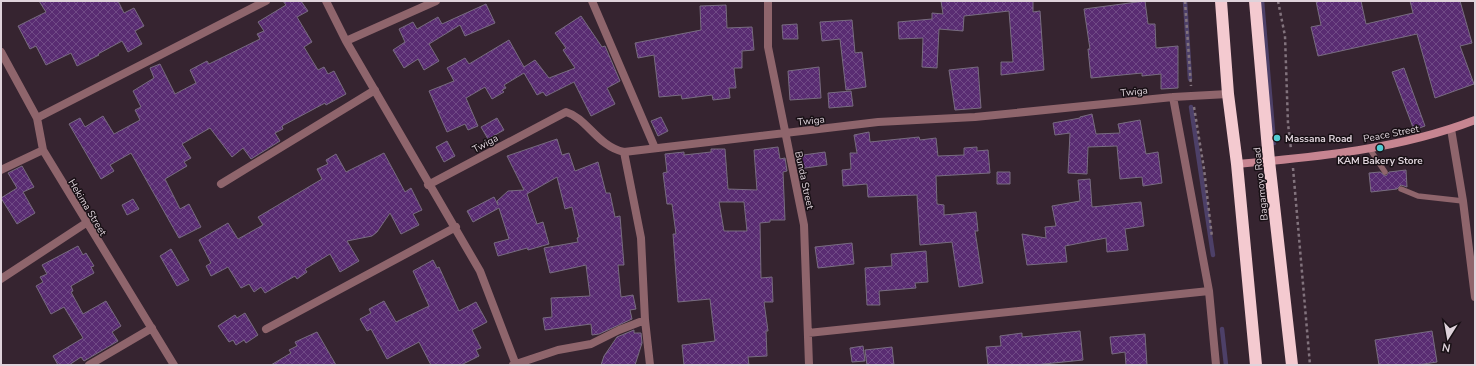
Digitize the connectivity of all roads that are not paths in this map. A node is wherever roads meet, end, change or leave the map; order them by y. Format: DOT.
graph roads {
  1 [pos="266,1"];
  2 [pos="326,1"];
  3 [pos="436,1"];
  4 [pos="592,1"];
  5 [pos="768,1"];
  6 [pos="1221,1"];
  7 [pos="1255,1"];
  8 [pos="346,42"];
  9 [pos="1,52"];
  10 [pos="375,90"];
  11 [pos="1228,94"];
  12 [pos="1173,97"];
  13 [pos="37,118"];
  14 [pos="1475,120"];
  15 [pos="1451,129"];
  16 [pos="784,133"];
  17 [pos="656,148"];
  18 [pos="1369,148"];
  19 [pos="43,150"];
  20 [pos="624,152"];
  21 [pos="1269,161"];
  22 [pos="1237,164"];
  23 [pos="1,170"];
  24 [pos="1385,172"];
  25 [pos="220,184"];
  26 [pos="428,185"];
  27 [pos="1401,189"];
  28 [pos="1463,201"];
  29 [pos="86,223"];
  30 [pos="456,227"];
  31 [pos="1474,277"];
  32 [pos="1,279"];
  33 [pos="1209,291"];
  34 [pos="1475,297"];
  35 [pos="645,320"];
  36 [pos="152,328"];
  37 [pos="266,329"];
  38 [pos="808,333"];
  39 [pos="89,365"];
  40 [pos="174,365"];
  41 [pos="515,365"];
  42 [pos="650,365"];
  43 [pos="809,365"];
  44 [pos="1216,365"];
  45 [pos="1256,365"];
  46 [pos="1292,365"];
  1 -- 13 [label="street"];
  2 -- 8 [label="street"];
  3 -- 8 [label="street"];
  4 -- 17 [label="street"];
  5 -- 16 [label="street, Bunda Street"];
  6 -- 11 [label="highway, Bagamoyo Road"];
  7 -- 21 [label="highway, Bagamoyo Road"];
  8 -- 10 [label="street"];
  9 -- 13 [label="street, Hekima Street"];
  10 -- 25 [label="street"];
  10 -- 26 [label="street"];
  11 -- 12 [label="street, Twiga"];
  11 -- 22 [label="highway, Bagamoyo Road"];
  12 -- 16 [label="street, Twiga"];
  12 -- 33 [label="street"];
  13 -- 19 [label="street, Hekima Street"];
  14 -- 15 [label="street, Peace Street"];
  15 -- 18 [label="street, Peace Street"];
  15 -- 28 [label="street"];
  16 -- 17 [label="street, Twiga"];
  16 -- 38 [label="street, Bunda Street"];
  17 -- 20 [label="street, Twiga"];
  18 -- 21 [label="street, Peace Street"];
  18 -- 24 [label="lane"];
  19 -- 23 [label="street"];
  19 -- 29 [label="street, Hekima Street"];
  20 -- 26 [label="street, Twiga"];
  20 -- 35 [label="street"];
  21 -- 22 [label="street, Peace Street"];
  21 -- 46 [label="highway, Bagamoyo Road"];
  22 -- 45 [label="highway, Bagamoyo Road"];
  26 -- 30 [label="street"];
  27 -- 28 [label="lane"];
  28 -- 31 [label="street"];
  29 -- 32 [label="street"];
  29 -- 36 [label="street, Hekima Street"];
  30 -- 37 [label="street"];
  30 -- 41 [label="street"];
  31 -- 34 [label="street"];
  33 -- 38 [label="street"];
  33 -- 44 [label="street"];
  35 -- 41 [label="street"];
  35 -- 42 [label="street"];
  36 -- 39 [label="street"];
  36 -- 40 [label="street, Hekima Street"];
  38 -- 43 [label="street, Bunda Street"];
}
